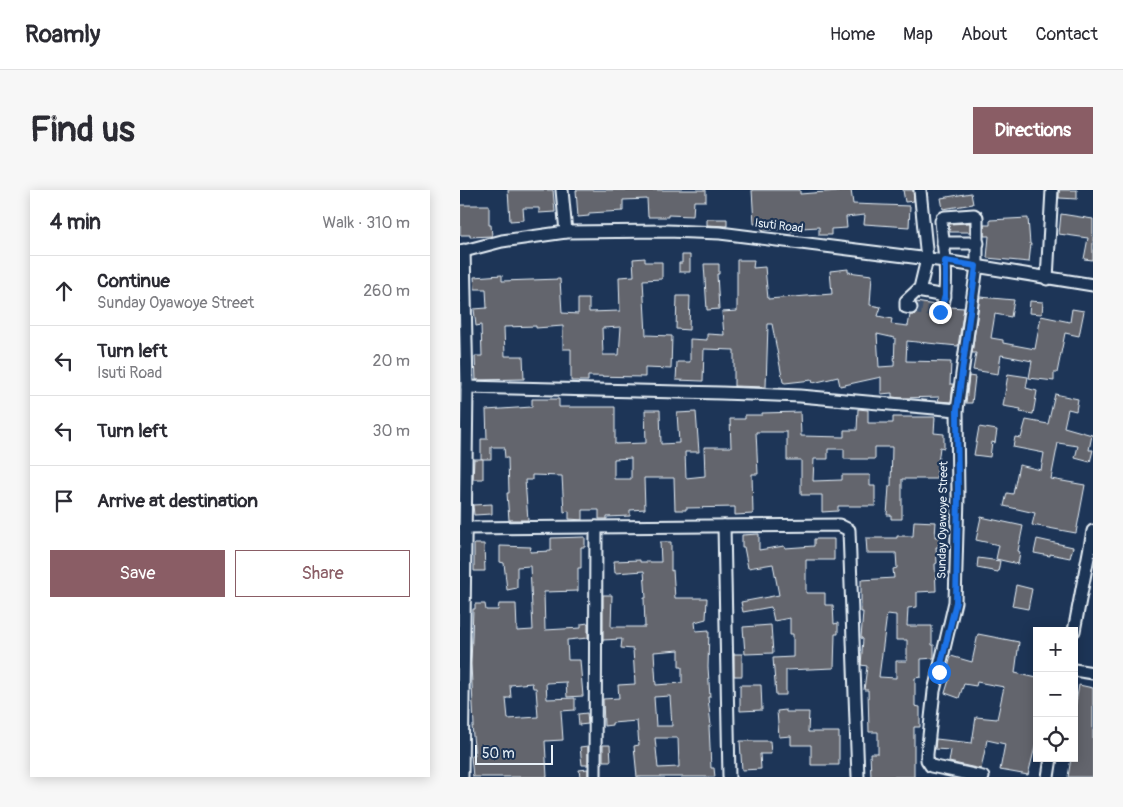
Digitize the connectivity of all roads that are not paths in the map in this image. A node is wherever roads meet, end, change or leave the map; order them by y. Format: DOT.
graph roads {
  1 [pos="562,190"];
  2 [pos="920,190"];
  3 [pos="1052,190"];
  4 [pos="566,232"];
  5 [pos="978,243"];
  6 [pos="943,244"];
  7 [pos="462,251"];
  8 [pos="927,259"];
  9 [pos="945,261"];
  10 [pos="976,266"];
  11 [pos="1047,278"];
  12 [pos="1093,285"];
  13 [pos="917,291"];
  14 [pos="945,296"];
  15 [pos="911,308"];
  16 [pos="938,312"];
  17 [pos="467,387"];
  18 [pos="957,410"];
  19 [pos="724,526"];
  20 [pos="596,527"];
  21 [pos="465,528"];
  22 [pos="1093,531"];
  23 [pos="1075,627"];
  24 [pos="1078,671"];
  25 [pos="1093,673"];
  26 [pos="1050,762"];
  27 [pos="462,777"];
  28 [pos="595,777"];
  29 [pos="729,777"];
  30 [pos="858,777"];
  31 [pos="983,777"];
  32 [pos="1048,777"];
  1 -- 4 [label="street"];
  2 -- 8 [label="street"];
  3 -- 11 [label="street"];
  4 -- 7 [label="street, Isuti Road"];
  4 -- 8 [label="street, Isuti Road"];
  5 -- 6 [label="street"];
  5 -- 6 [label="street, Sunday Oyawoye Street"];
  5 -- 10 [label="street, Sunday Oyawoye Street"];
  6 -- 9 [label="street"];
  7 -- 17 [label="street"];
  8 -- 9 [label="street, Isuti Road"];
  8 -- 13 [label="street"];
  9 -- 10 [label="street, Isuti Road"];
  9 -- 14 [label="street"];
  10 -- 11 [label="street, Isuti Road"];
  10 -- 18 [label="street, Sunday Oyawoye Street"];
  11 -- 12 [label="street, Isuti Road"];
  13 -- 14 [label="street"];
  13 -- 15 [label="street"];
  14 -- 16 [label="street"];
  17 -- 18 [label="street"];
  17 -- 21 [label="street"];
  18 -- 31 [label="street, Sunday Oyawoye Street"];
  19 -- 20 [label="street"];
  19 -- 29 [label="street"];
  19 -- 30 [label="street"];
  20 -- 21 [label="street"];
  20 -- 28 [label="street"];
  21 -- 27 [label="street"];
  22 -- 23 [label="street"];
  24 -- 25 [label="street"];
  26 -- 32 [label="street"];
}
